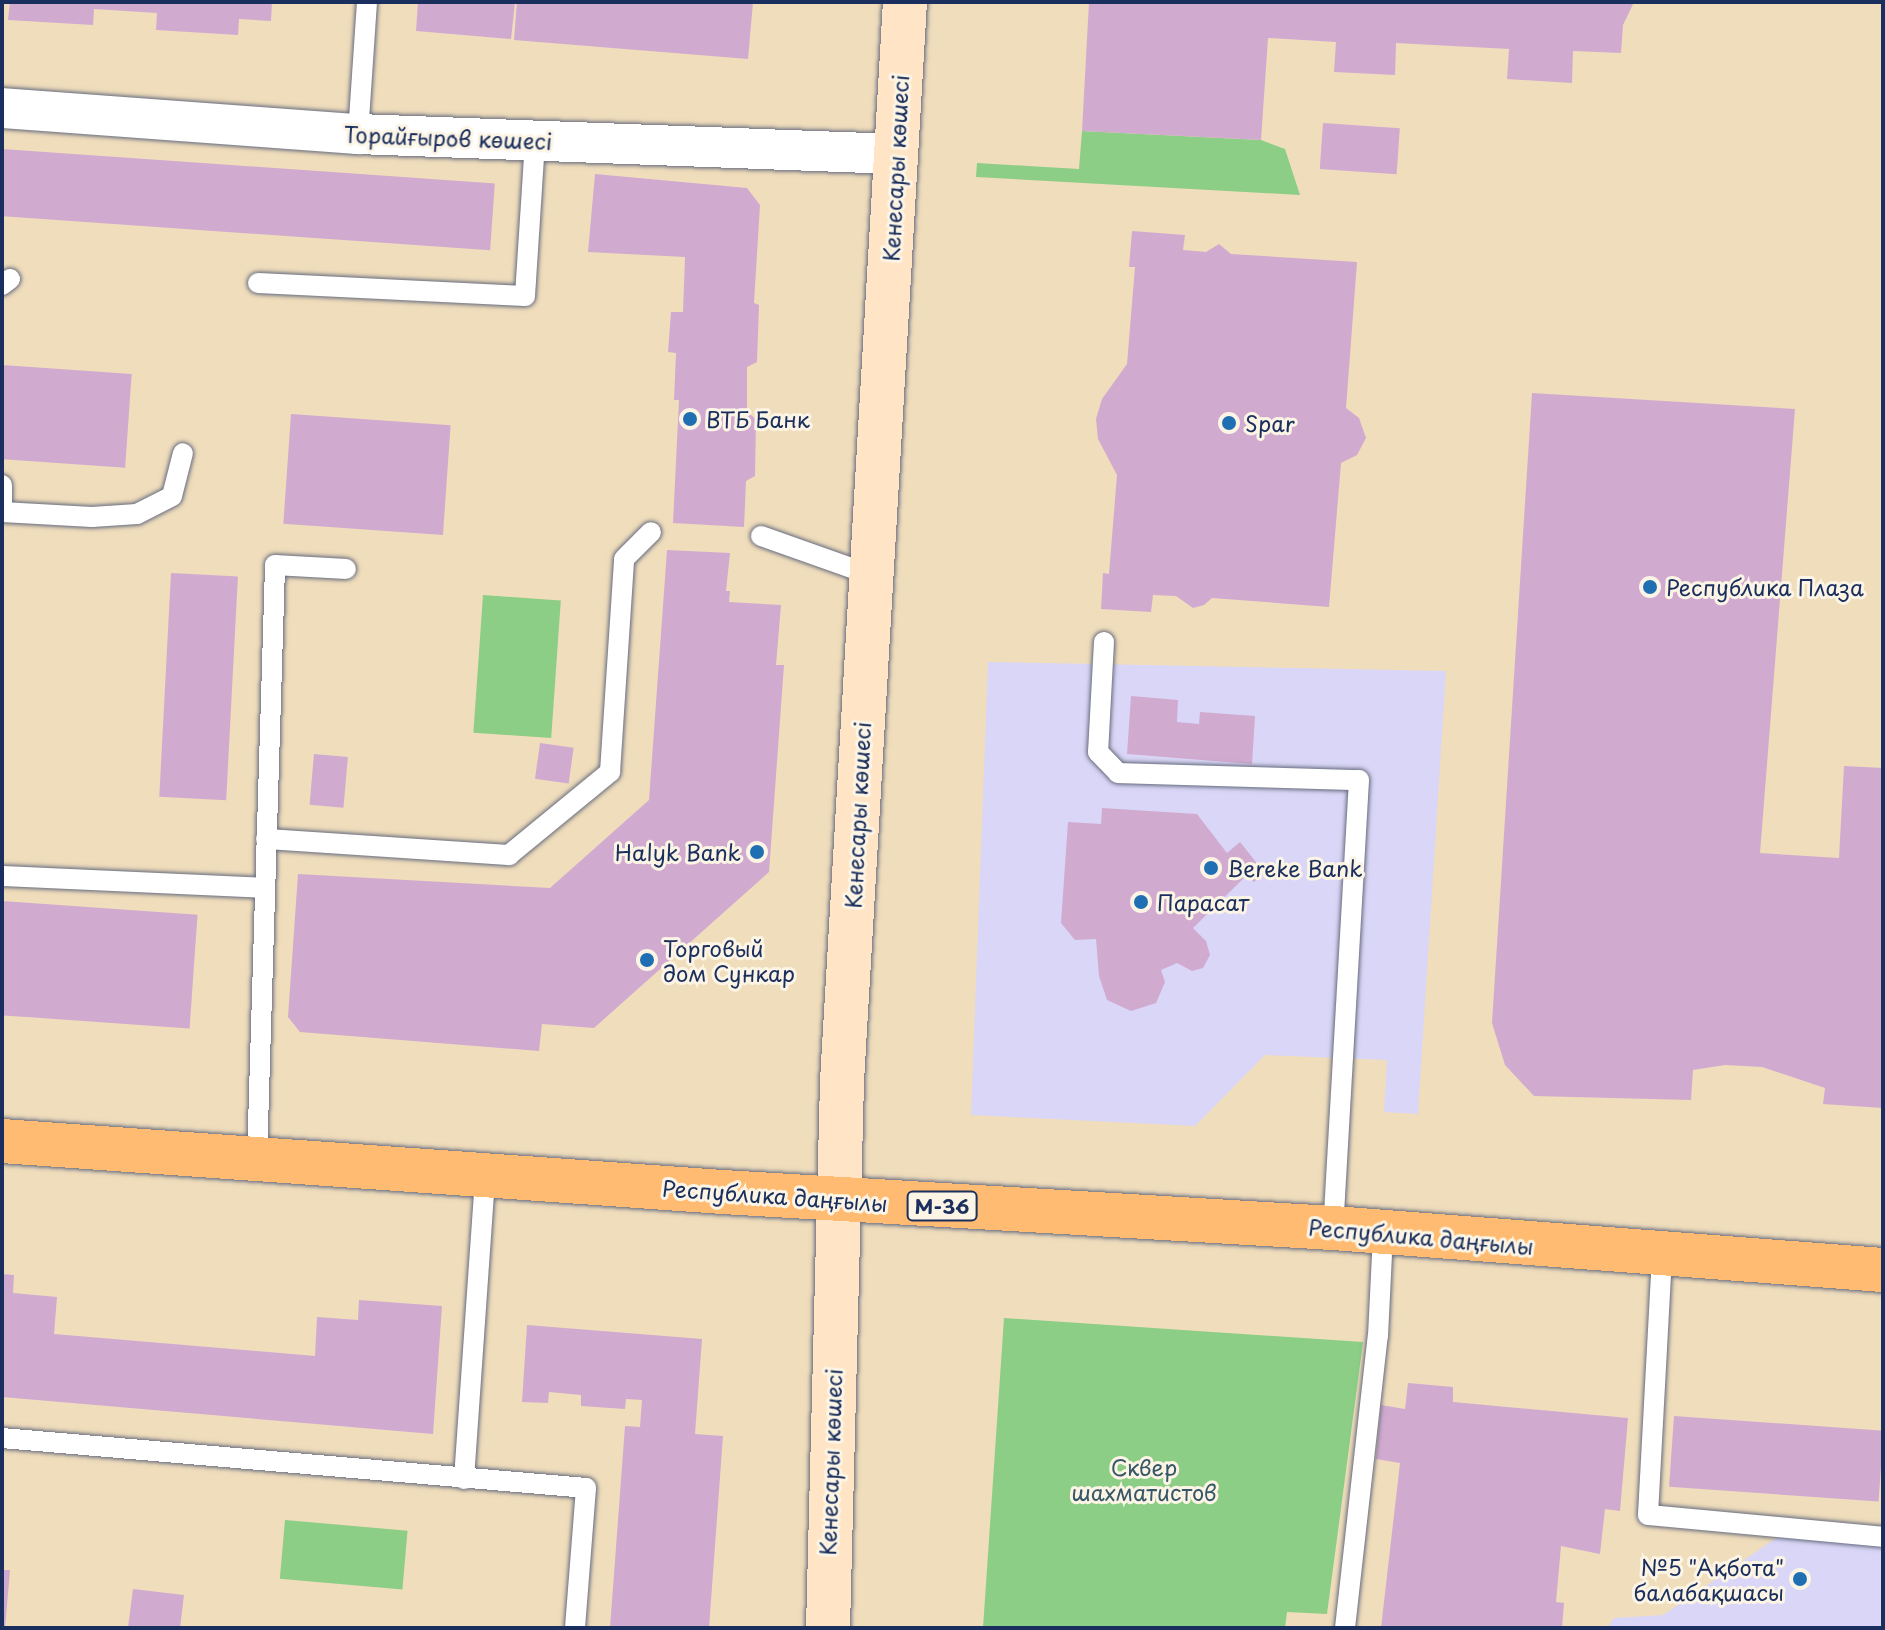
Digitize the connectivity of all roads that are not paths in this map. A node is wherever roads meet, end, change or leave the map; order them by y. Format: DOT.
graph roads {
  1 [pos="367,2"];
  2 [pos="905,2"];
  3 [pos="2,108"];
  4 [pos="358,134"];
  5 [pos="535,140"];
  6 [pos="896,154"];
  7 [pos="258,283"];
  8 [pos="183,453"];
  9 [pos="2,485"];
  10 [pos="2,512"];
  11 [pos="651,532"];
  12 [pos="761,536"];
  13 [pos="346,569"];
  14 [pos="871,575"];
  15 [pos="1104,642"];
  16 [pos="266,839"];
  17 [pos="2,876"];
  18 [pos="264,888"];
  19 [pos="2,1141"];
  20 [pos="257,1159"];
  21 [pos="485,1175"];
  22 [pos="839,1199"];
  23 [pos="1333,1228"];
  24 [pos="1383,1233"];
  25 [pos="1662,1256"];
  26 [pos="1883,1270"];
  27 [pos="2,1438"];
  28 [pos="464,1479"];
  29 [pos="1883,1537"];
  30 [pos="575,1628"];
  31 [pos="828,1628"];
  32 [pos="1345,1628"];
  1 -- 4 [label="lane"];
  2 -- 6 [label="main road, Кенесары көшесі"];
  3 -- 4 [label="street, Торайғыров көшесі"];
  4 -- 5 [label="street, Торайғыров көшесі"];
  5 -- 6 [label="street, Торайғыров көшесі"];
  5 -- 7 [label="lane"];
  6 -- 14 [label="main road, Кенесары көшесі"];
  8 -- 10 [label="lane"];
  9 -- 10 [label="lane"];
  11 -- 16 [label="lane"];
  12 -- 14 [label="lane"];
  13 -- 16 [label="lane"];
  14 -- 22 [label="main road, Кенесары көшесі"];
  15 -- 23 [label="lane"];
  16 -- 18 [label="lane"];
  17 -- 18 [label="lane"];
  18 -- 20 [label="lane"];
  19 -- 20 [label="main road, Республика даңғылы / M-36"];
  20 -- 21 [label="main road, Республика даңғылы / M-36"];
  21 -- 22 [label="main road, Республика даңғылы / M-36"];
  21 -- 28 [label="lane"];
  22 -- 23 [label="main road, Республика даңғылы / M-36"];
  22 -- 31 [label="main road, Кенесары көшесі"];
  23 -- 24 [label="main road, Республика даңғылы / M-36"];
  24 -- 25 [label="main road, Республика даңғылы / M-36"];
  24 -- 32 [label="lane"];
  25 -- 26 [label="main road, Республика даңғылы / M-36"];
  25 -- 29 [label="lane"];
  27 -- 28 [label="lane"];
  28 -- 30 [label="lane"];
}
